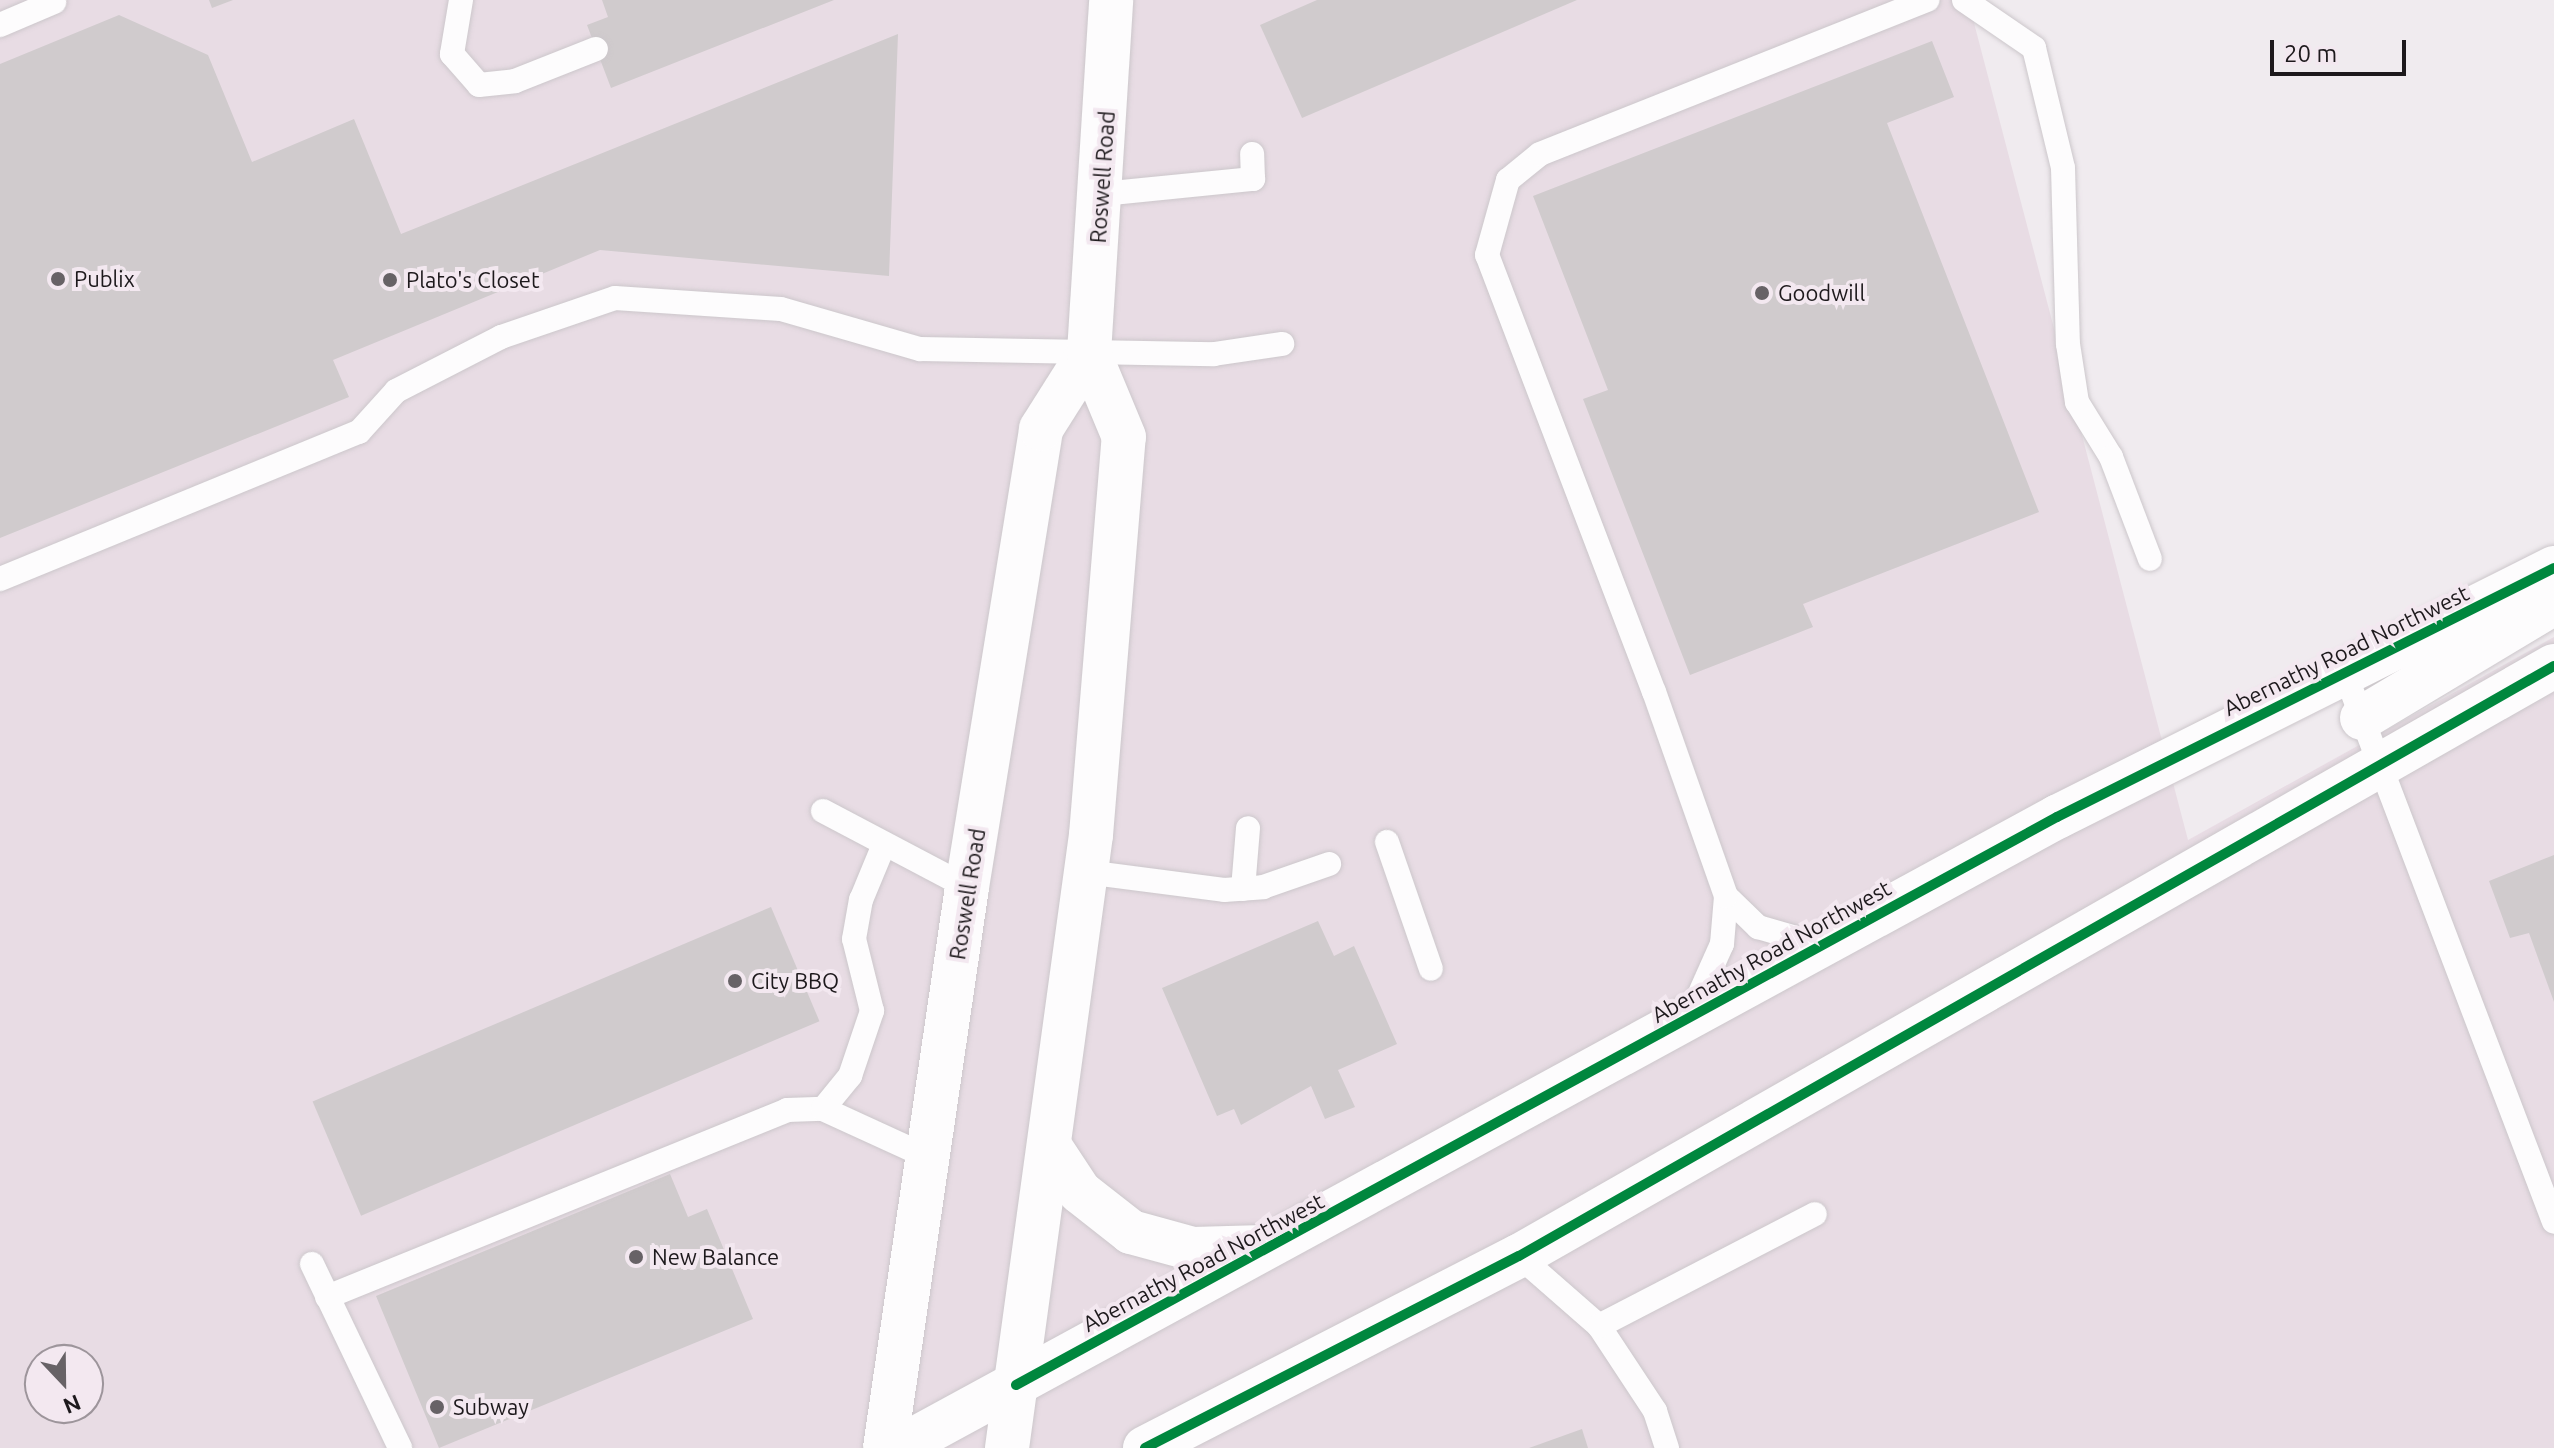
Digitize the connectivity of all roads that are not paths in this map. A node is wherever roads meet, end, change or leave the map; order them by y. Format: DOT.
graph roads {
  1 [pos="461,0"];
  2 [pos="1111,0"];
  3 [pos="1927,0"];
  4 [pos="1964,0"];
  5 [pos="54,2"];
  6 [pos="0,25"];
  7 [pos="596,49"];
  8 [pos="1252,154"];
  9 [pos="1102,194"];
  10 [pos="1282,344"];
  11 [pos="1089,353"];
  12 [pos="2150,559"];
  13 [pos="2554,568"];
  14 [pos="0,579"];
  15 [pos="2554,603"];
  16 [pos="2554,666"];
  17 [pos="2345,673"];
  18 [pos="2362,718"];
  19 [pos="2380,766"];
  20 [pos="823,811"];
  21 [pos="1248,828"];
  22 [pos="1387,842"];
  23 [pos="883,847"];
  24 [pos="1329,864"];
  25 [pos="1086,872"];
  26 [pos="967,887"];
  27 [pos="1243,889"];
  28 [pos="1726,896"];
  29 [pos="1821,945"];
  30 [pos="1431,969"];
  31 [pos="1686,1022"];
  32 [pos="823,1109"];
  33 [pos="1049,1145"];
  34 [pos="928,1157"];
  35 [pos="1815,1214"];
  36 [pos="2554,1222"];
  37 [pos="1276,1246"];
  38 [pos="1519,1256"];
  39 [pos="312,1264"];
  40 [pos="327,1297"];
  41 [pos="1599,1326"];
  42 [pos="1016,1385"];
  43 [pos="946,1434"];
  44 [pos="400,1448"];
  45 [pos="885,1448"];
  46 [pos="898,1448"];
  47 [pos="1007,1448"];
  48 [pos="1145,1448"];
  49 [pos="1667,1448"];
  1 -- 7 [label="lane"];
  2 -- 9 [label="main road, Roswell Road"];
  3 -- 28 [label="lane"];
  4 -- 12 [label="lane"];
  5 -- 6 [label="lane"];
  8 -- 9 [label="lane"];
  9 -- 11 [label="main road, Roswell Road"];
  10 -- 11 [label="lane"];
  11 -- 14 [label="lane"];
  11 -- 25 [label="main road, Roswell Road"];
  11 -- 26 [label="main road, Roswell Road"];
  13 -- 17 [label="main road, Abernathy Road Northwest"];
  15 -- 18 [label="main road"];
  16 -- 19 [label="main road"];
  17 -- 18 [label="lane"];
  17 -- 29 [label="main road, Abernathy Road Northwest"];
  18 -- 19 [label="lane"];
  19 -- 36 [label="lane"];
  19 -- 38 [label="main road"];
  20 -- 23 [label="lane"];
  21 -- 27 [label="lane"];
  22 -- 30 [label="lane"];
  23 -- 26 [label="lane"];
  23 -- 32 [label="lane"];
  24 -- 27 [label="lane"];
  25 -- 27 [label="lane"];
  25 -- 33 [label="main road, Roswell Road"];
  26 -- 34 [label="main road, Roswell Road"];
  28 -- 29 [label="lane"];
  28 -- 31 [label="lane"];
  29 -- 31 [label="main road, Abernathy Road Northwest"];
  31 -- 37 [label="main road, Abernathy Road Northwest"];
  32 -- 34 [label="lane"];
  32 -- 40 [label="lane"];
  33 -- 37 [label="main road"];
  33 -- 42 [label="main road, Roswell Road"];
  34 -- 45 [label="main road, Roswell Road"];
  35 -- 41 [label="lane"];
  37 -- 42 [label="main road, Abernathy Road Northwest"];
  38 -- 41 [label="lane"];
  38 -- 48 [label="main road"];
  39 -- 40 [label="lane"];
  40 -- 44 [label="lane"];
  41 -- 49 [label="lane"];
  42 -- 43 [label="main road, Abernathy Road Northwest"];
  42 -- 47 [label="main road, Roswell Road"];
  43 -- 46 [label="main road, Abernathy Road Northwest"];
}
